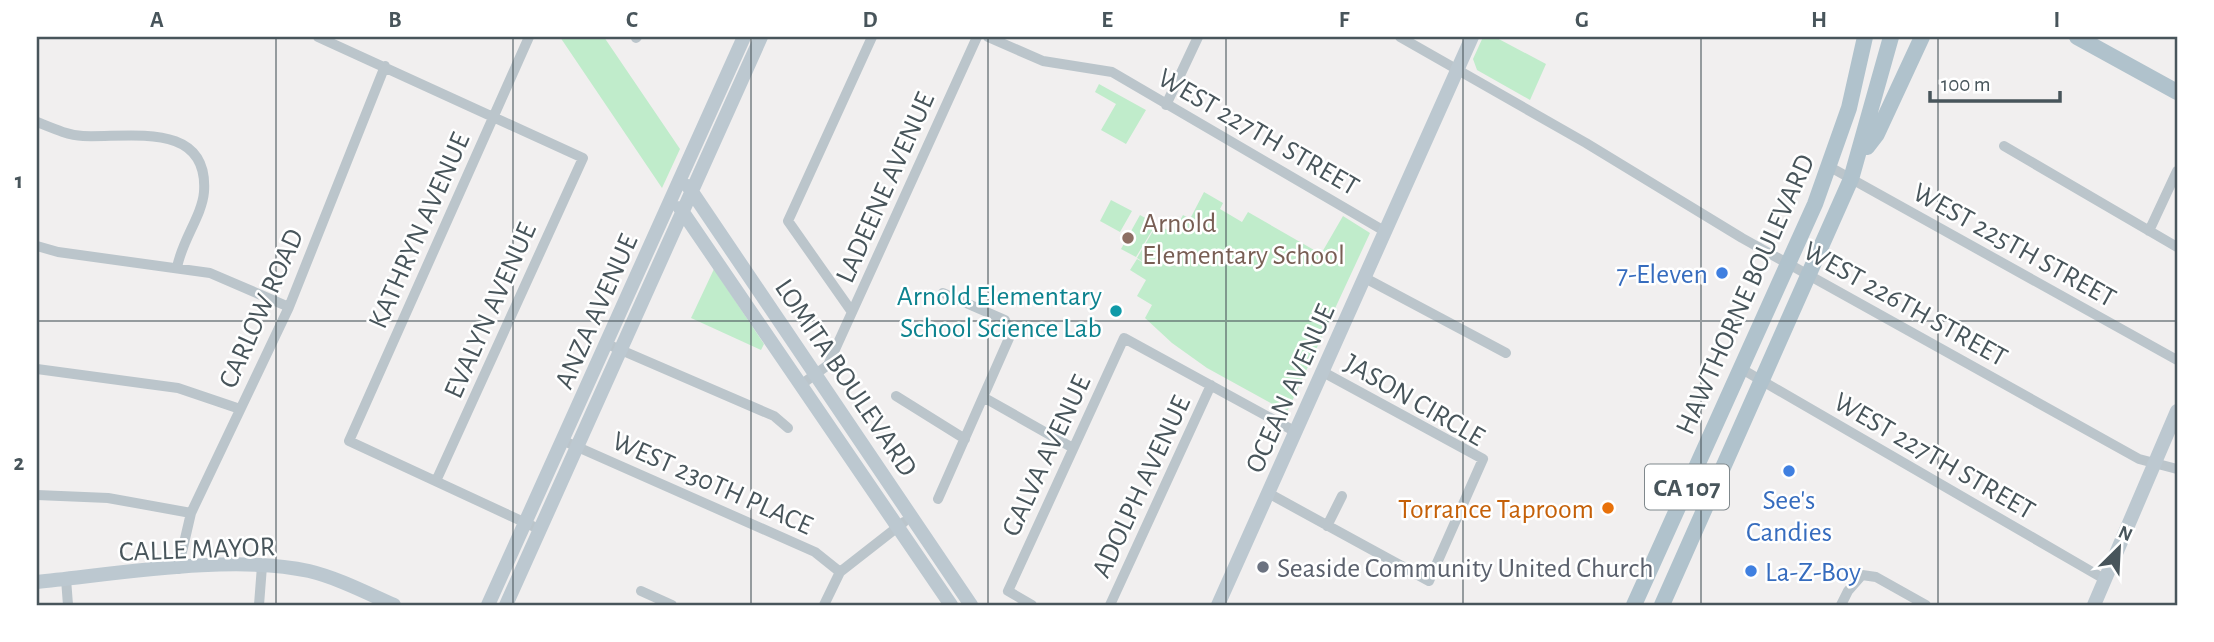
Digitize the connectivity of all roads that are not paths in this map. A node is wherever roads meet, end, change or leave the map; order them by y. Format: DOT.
graph roads {
  1 [pos="317,37"];
  2 [pos="528,37"];
  3 [pos="744,37"];
  4 [pos="761,37"];
  5 [pos="872,37"];
  6 [pos="977,37"];
  7 [pos="988,37"];
  8 [pos="1198,37"];
  9 [pos="1400,37"];
  10 [pos="1472,37"];
  11 [pos="1865,37"];
  12 [pos="1891,37"];
  13 [pos="1922,37"];
  14 [pos="2077,37"];
  15 [pos="385,66"];
  16 [pos="1456,69"];
  17 [pos="2177,92"];
  18 [pos="1166,104"];
  19 [pos="493,117"];
  20 [pos="37,122"];
  21 [pos="2004,146"];
  22 [pos="1858,157"];
  23 [pos="1830,167"];
  24 [pos="2177,171"];
  25 [pos="682,176"];
  26 [pos="1851,179"];
  27 [pos="692,191"];
  28 [pos="673,197"];
  29 [pos="682,212"];
  30 [pos="2149,231"];
  31 [pos="1386,232"];
  32 [pos="37,246"];
  33 [pos="2177,247"];
  34 [pos="1788,264"];
  35 [pos="177,268"];
  36 [pos="1810,276"];
  37 [pos="1365,278"];
  38 [pos="943,293"];
  39 [pos="289,307"];
  40 [pos="852,312"];
  41 [pos="614,347"];
  42 [pos="1506,353"];
  43 [pos="2177,360"];
  44 [pos="1741,368"];
  45 [pos="37,369"];
  46 [pos="1323,372"];
  47 [pos="816,374"];
  48 [pos="1762,381"];
  49 [pos="802,384"];
  50 [pos="1212,385"];
  51 [pos="896,396"];
  52 [pos="983,397"];
  53 [pos="240,409"];
  54 [pos="2177,411"];
  55 [pos="788,428"];
  56 [pos="1296,432"];
  57 [pos="965,439"];
  58 [pos="564,441"];
  59 [pos="579,447"];
  60 [pos="1073,448"];
  61 [pos="2154,461"];
  62 [pos="2177,469"];
  63 [pos="436,481"];
  64 [pos="1268,493"];
  65 [pos="37,495"];
  66 [pos="1342,496"];
  67 [pos="938,499"];
  68 [pos="191,513"];
  69 [pos="911,516"];
  70 [pos="527,523"];
  71 [pos="1327,526"];
  72 [pos="897,527"];
  73 [pos="541,530"];
  74 [pos="262,566"];
  75 [pos="178,569"];
  76 [pos="840,572"];
  77 [pos="66,579"];
  78 [pos="2106,580"];
  79 [pos="37,582"];
  80 [pos="641,591"];
  81 [pos="68,605"];
  82 [pos="259,605"];
  83 [pos="394,605"];
  84 [pos="488,605"];
  85 [pos="506,605"];
  86 [pos="672,605"];
  87 [pos="824,605"];
  88 [pos="951,605"];
  89 [pos="971,605"];
  90 [pos="1032,605"];
  91 [pos="1110,605"];
  92 [pos="1218,605"];
  93 [pos="1634,605"];
  94 [pos="1662,605"];
  95 [pos="1841,605"];
  96 [pos="1926,605"];
  97 [pos="2094,605"];
  1 -- 15 [label="street"];
  2 -- 19 [label="street, KATHRYN AVENUE"];
  3 -- 25 [label="main road, ANZA AVENUE"];
  4 -- 27 [label="main road, ANZA AVENUE"];
  5 -- 40 [label="street"];
  6 -- 40 [label="street, LADEENE AVENUE"];
  7 -- 18 [label="street, WEST 227TH STREET"];
  8 -- 18 [label="street"];
  9 -- 16 [label="street, WEST 226TH STREET"];
  10 -- 16 [label="main road, OCEAN AVENUE"];
  11 -- 23 [label="main road, HAWTHORNE BOULEVARD / CA 107"];
  12 -- 22 [label="main road, HAWTHORNE BOULEVARD / CA 107"];
  13 -- 22 [label="main road"];
  14 -- 17 [label="main road"];
  15 -- 19 [label="street"];
  15 -- 39 [label="street, CARLOW ROAD"];
  16 -- 31 [label="main road, OCEAN AVENUE"];
  16 -- 34 [label="street, WEST 226TH STREET"];
  18 -- 31 [label="street, WEST 227TH STREET"];
  19 -- 63 [label="street, KATHRYN AVENUE"];
  19 -- 63 [label="street, EVALYN AVENUE"];
  20 -- 35 [label="street"];
  21 -- 30 [label="street"];
  22 -- 26 [label="main road, HAWTHORNE BOULEVARD / CA 107"];
  23 -- 26 [label="street, WEST 225TH STREET"];
  23 -- 34 [label="main road, HAWTHORNE BOULEVARD / CA 107"];
  24 -- 30 [label="street"];
  25 -- 27 [label="main road, LOMITA BOULEVARD"];
  25 -- 28 [label="main road, ANZA AVENUE"];
  26 -- 36 [label="main road, HAWTHORNE BOULEVARD / CA 107"];
  26 -- 43 [label="street, WEST 225TH STREET"];
  27 -- 29 [label="main road, ANZA AVENUE"];
  27 -- 47 [label="main road, LOMITA BOULEVARD"];
  28 -- 29 [label="main road, LOMITA BOULEVARD"];
  28 -- 41 [label="main road, ANZA AVENUE"];
  29 -- 41 [label="main road, ANZA AVENUE"];
  29 -- 49 [label="main road, LOMITA BOULEVARD"];
  30 -- 33 [label="street"];
  31 -- 37 [label="main road, OCEAN AVENUE"];
  32 -- 35 [label="street"];
  34 -- 36 [label="street, WEST 226TH STREET"];
  34 -- 44 [label="main road, HAWTHORNE BOULEVARD / CA 107"];
  35 -- 39 [label="street"];
  36 -- 48 [label="main road, HAWTHORNE BOULEVARD / CA 107"];
  36 -- 61 [label="street, WEST 226TH STREET"];
  37 -- 42 [label="street"];
  37 -- 46 [label="main road, OCEAN AVENUE"];
  38 -- 52 [label="street"];
  39 -- 53 [label="street, CARLOW ROAD"];
  40 -- 47 [label="street, LADEENE AVENUE"];
  41 -- 55 [label="street"];
  41 -- 58 [label="main road, ANZA AVENUE"];
  41 -- 59 [label="main road, ANZA AVENUE"];
  44 -- 48 [label="street, WEST 227TH STREET"];
  44 -- 93 [label="main road, HAWTHORNE BOULEVARD / CA 107"];
  45 -- 53 [label="street"];
  46 -- 56 [label="main road, OCEAN AVENUE"];
  46 -- 71 [label="street, JASON CIRCLE"];
  47 -- 49 [label="street, LADEENE AVENUE"];
  47 -- 69 [label="main road, LOMITA BOULEVARD"];
  48 -- 78 [label="street, WEST 227TH STREET"];
  48 -- 94 [label="main road, HAWTHORNE BOULEVARD / CA 107"];
  49 -- 72 [label="main road, LOMITA BOULEVARD"];
  50 -- 56 [label="street"];
  50 -- 60 [label="street, GALVA AVENUE"];
  50 -- 91 [label="street, ADOLPH AVENUE"];
  51 -- 57 [label="street"];
  52 -- 57 [label="street"];
  52 -- 60 [label="street"];
  53 -- 68 [label="street, CARLOW ROAD"];
  54 -- 61 [label="main road"];
  56 -- 64 [label="main road, OCEAN AVENUE"];
  57 -- 67 [label="street"];
  58 -- 59 [label="street, WEST 230TH PLACE"];
  58 -- 70 [label="main road, ANZA AVENUE"];
  59 -- 73 [label="main road, ANZA AVENUE"];
  59 -- 76 [label="street, WEST 230TH PLACE"];
  60 -- 90 [label="street, GALVA AVENUE"];
  61 -- 62 [label="street, WEST 226TH STREET"];
  61 -- 78 [label="main road"];
  63 -- 70 [label="street"];
  64 -- 71 [label="street"];
  64 -- 92 [label="main road, OCEAN AVENUE"];
  65 -- 68 [label="street"];
  66 -- 71 [label="street"];
  68 -- 75 [label="street, CARLOW ROAD"];
  69 -- 72 [label="street"];
  69 -- 89 [label="main road, LOMITA BOULEVARD"];
  70 -- 73 [label="street"];
  70 -- 84 [label="main road, ANZA AVENUE"];
  72 -- 76 [label="street"];
  72 -- 88 [label="main road, LOMITA BOULEVARD"];
  73 -- 85 [label="main road, ANZA AVENUE"];
  74 -- 75 [label="main road, CALLE MAYOR"];
  74 -- 82 [label="street"];
  74 -- 83 [label="main road, CALLE MAYOR"];
  75 -- 77 [label="main road, CALLE MAYOR"];
  76 -- 87 [label="street"];
  77 -- 79 [label="main road, CALLE MAYOR"];
  77 -- 81 [label="street"];
  78 -- 97 [label="main road"];
  80 -- 86 [label="street"];
  95 -- 96 [label="street"];
}
